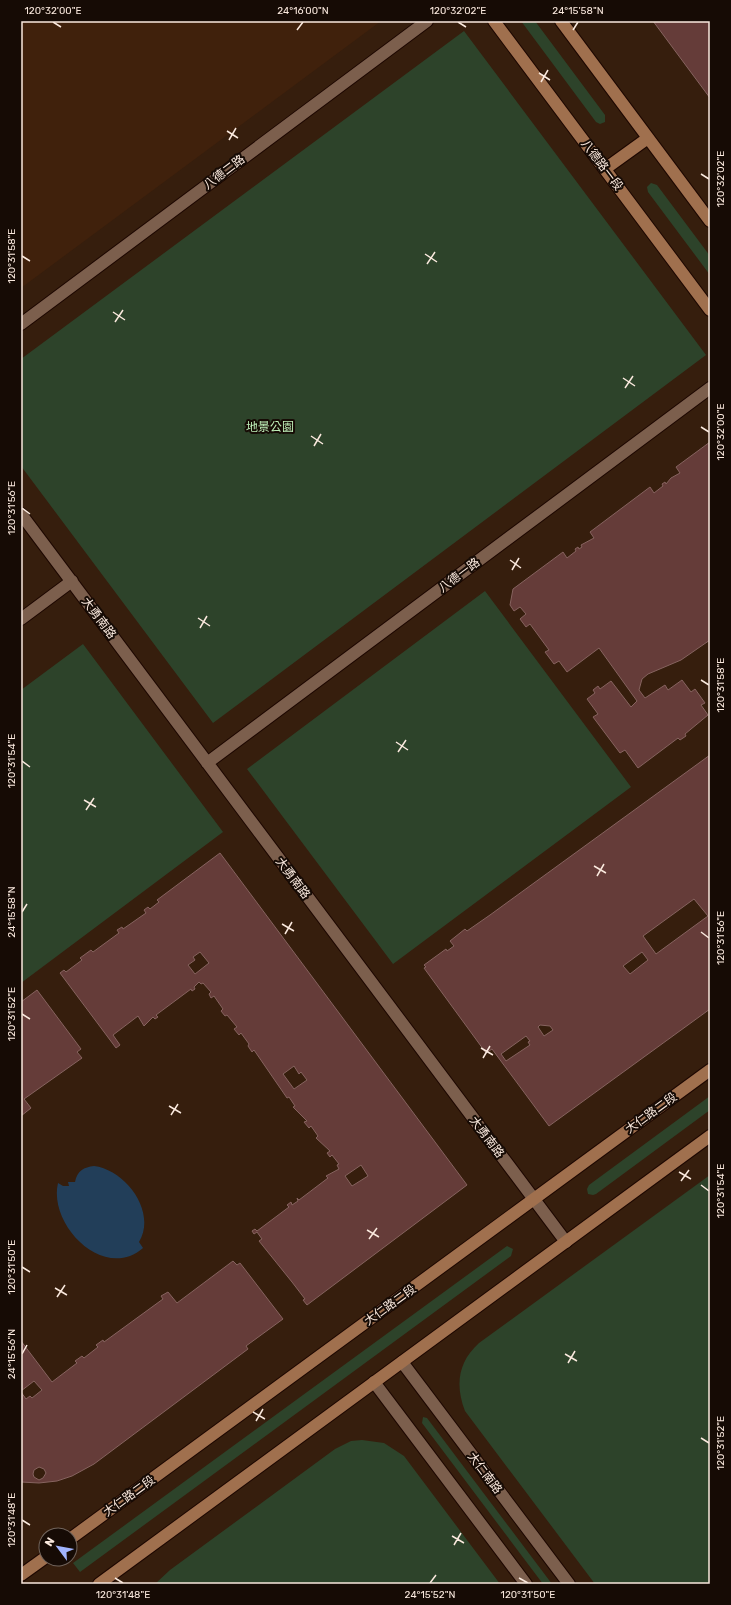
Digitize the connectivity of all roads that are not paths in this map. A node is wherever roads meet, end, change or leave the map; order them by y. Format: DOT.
graph roads {
  1 [pos="427,21"];
  2 [pos="494,21"];
  3 [pos="561,21"];
  4 [pos="648,138"];
  5 [pos="605,169"];
  6 [pos="710,221"];
  7 [pos="710,310"];
  8 [pos="21,324"];
  9 [pos="710,388"];
  10 [pos="21,514"];
  11 [pos="72,581"];
  12 [pos="21,619"];
  13 [pos="207,763"];
  14 [pos="710,1070"];
  15 [pos="710,1136"];
  16 [pos="534,1200"];
  17 [pos="566,1242"];
  18 [pos="402,1362"];
  19 [pos="374,1382"];
  20 [pos="78,1533"];
  21 [pos="38,1562"];
  22 [pos="21,1575"];
  23 [pos="99,1584"];
  24 [pos="526,1584"];
  25 [pos="569,1584"];
  1 -- 8 [label="street, 八德二路"];
  2 -- 5 [label="street, 八德路一段"];
  3 -- 4 [label="street"];
  4 -- 5 [label="street"];
  4 -- 6 [label="street"];
  5 -- 7 [label="street, 八德路一段"];
  9 -- 13 [label="street, 八德一路"];
  10 -- 11 [label="street, 大勇南路"];
  11 -- 12 [label="street"];
  11 -- 13 [label="street, 大勇南路"];
  13 -- 16 [label="street, 大勇南路"];
  14 -- 16 [label="street, 大仁路二段"];
  15 -- 17 [label="street"];
  16 -- 17 [label="street, 大勇南路"];
  16 -- 20 [label="street, 大仁路二段"];
  17 -- 18 [label="street"];
  18 -- 19 [label="street"];
  18 -- 25 [label="street, 大仁南路"];
  19 -- 23 [label="street"];
  19 -- 24 [label="street"];
  21 -- 22 [label="street"];
}
